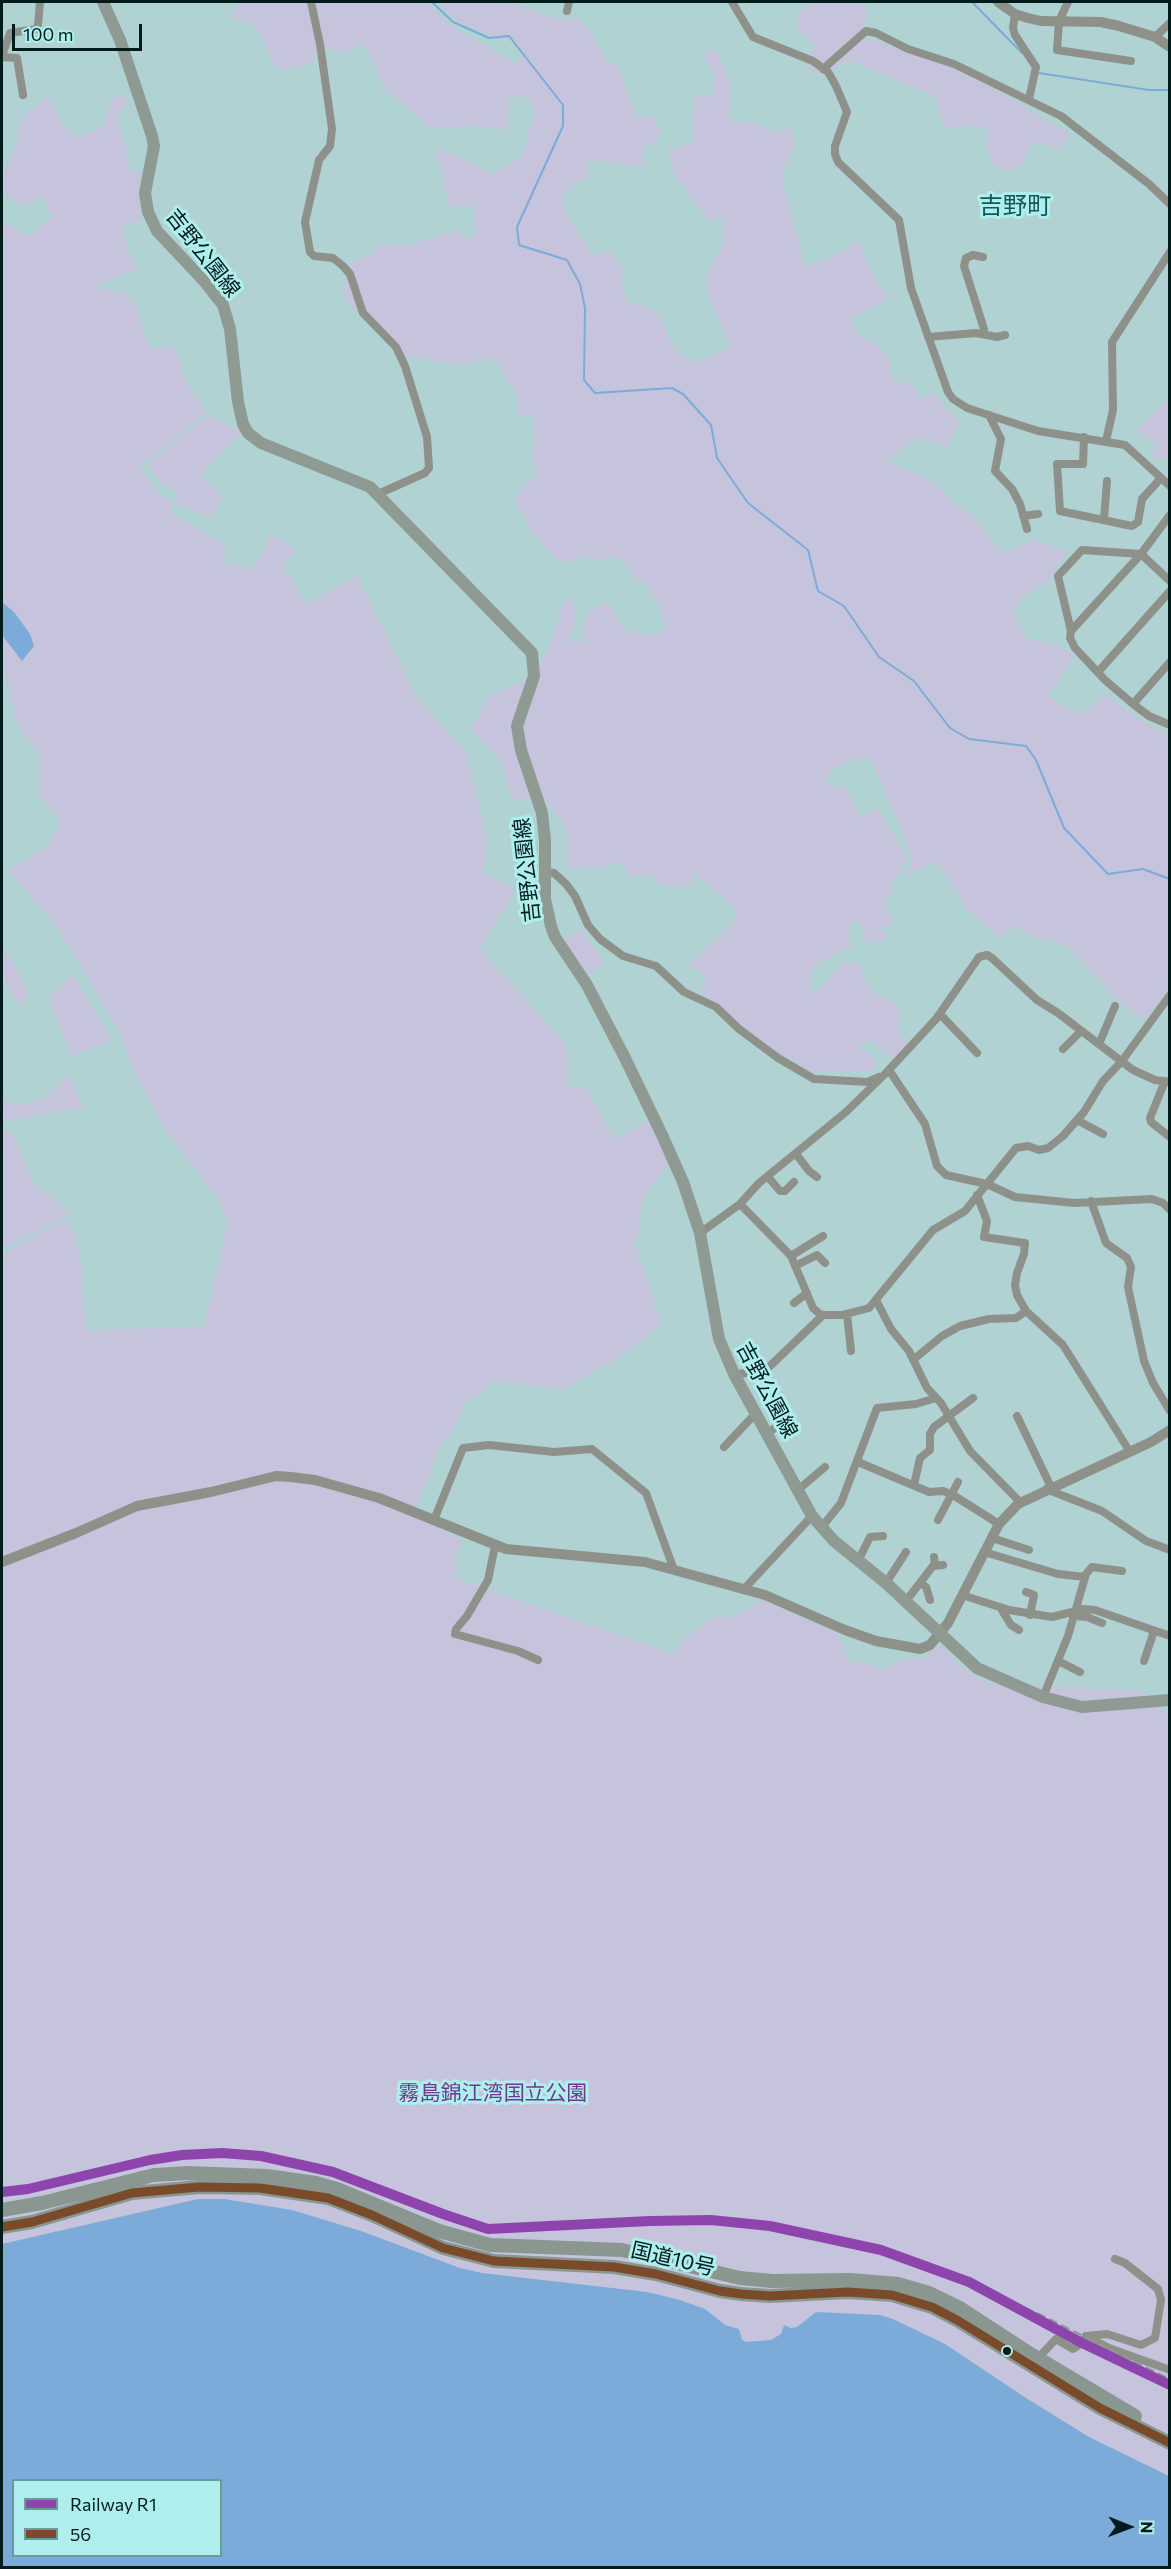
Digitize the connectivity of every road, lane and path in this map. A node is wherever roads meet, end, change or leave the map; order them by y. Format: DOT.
graph roads {
  1 [pos="40,2"];
  2 [pos="103,2"];
  3 [pos="311,2"];
  4 [pos="569,2"];
  5 [pos="732,2"];
  6 [pos="1068,2"];
  7 [pos="1002,3"];
  8 [pos="567,11"];
  9 [pos="1015,14"];
  10 [pos="1059,21"];
  11 [pos="1170,23"];
  12 [pos="1155,37"];
  13 [pos="1170,47"];
  14 [pos="2,56"];
  15 [pos="1131,61"];
  16 [pos="824,69"];
  17 [pos="23,95"];
  18 [pos="1029,99"];
  19 [pos="1170,204"];
  20 [pos="1170,252"];
  21 [pos="983,257"];
  22 [pos="983,334"];
  23 [pos="1005,335"];
  24 [pos="928,337"];
  25 [pos="989,415"];
  26 [pos="1084,437"];
  27 [pos="1106,441"];
  28 [pos="1161,478"];
  29 [pos="1107,481"];
  30 [pos="1170,486"];
  31 [pos="378,494"];
  32 [pos="1038,514"];
  33 [pos="1170,515"];
  34 [pos="1023,516"];
  35 [pos="1104,519"];
  36 [pos="1027,530"];
  37 [pos="1141,554"];
  38 [pos="1170,581"];
  39 [pos="1170,591"];
  40 [pos="1071,631"];
  41 [pos="1170,662"];
  42 [pos="1098,672"];
  43 [pos="1133,704"];
  44 [pos="1170,725"];
  45 [pos="544,872"];
  46 [pos="1170,995"];
  47 [pos="1115,1006"];
  48 [pos="940,1014"];
  49 [pos="1081,1031"];
  50 [pos="1099,1044"];
  51 [pos="1063,1049"];
  52 [pos="977,1053"];
  53 [pos="1122,1061"];
  54 [pos="887,1072"];
  55 [pos="1167,1082"];
  56 [pos="1077,1120"];
  57 [pos="1103,1134"];
  58 [pos="1170,1137"];
  59 [pos="796,1154"];
  60 [pos="768,1177"];
  61 [pos="817,1177"];
  62 [pos="794,1182"];
  63 [pos="987,1184"];
  64 [pos="977,1196"];
  65 [pos="1091,1201"];
  66 [pos="740,1204"];
  67 [pos="1170,1210"];
  68 [pos="700,1233"];
  69 [pos="823,1236"];
  70 [pos="791,1256"];
  71 [pos="825,1263"];
  72 [pos="795,1266"];
  73 [pos="807,1293"];
  74 [pos="876,1300"];
  75 [pos="794,1303"];
  76 [pos="1026,1311"];
  77 [pos="847,1314"];
  78 [pos="823,1315"];
  79 [pos="851,1351"];
  80 [pos="914,1360"];
  81 [pos="734,1374"];
  82 [pos="936,1398"];
  83 [pos="974,1398"];
  84 [pos="1170,1411"];
  85 [pos="756,1413"];
  86 [pos="948,1416"];
  87 [pos="1017,1416"];
  88 [pos="791,1418"];
  89 [pos="1170,1430"];
  90 [pos="767,1433"];
  91 [pos="724,1447"];
  92 [pos="1130,1452"];
  93 [pos="858,1462"];
  94 [pos="825,1467"];
  95 [pos="958,1482"];
  96 [pos="914,1485"];
  97 [pos="1048,1488"];
  98 [pos="799,1489"];
  99 [pos="954,1495"];
  100 [pos="1020,1502"];
  101 [pos="812,1516"];
  102 [pos="435,1520"];
  103 [pos="939,1520"];
  104 [pos="999,1524"];
  105 [pos="821,1528"];
  106 [pos="883,1536"];
  107 [pos="992,1538"];
  108 [pos="495,1546"];
  109 [pos="1029,1550"];
  110 [pos="1170,1550"];
  111 [pos="906,1552"];
  112 [pos="984,1552"];
  113 [pos="858,1561"];
  114 [pos="2,1562"];
  115 [pos="937,1562"];
  116 [pos="674,1570"];
  117 [pos="1122,1571"];
  118 [pos="1085,1577"];
  119 [pos="886,1583"];
  120 [pos="921,1583"];
  121 [pos="744,1589"];
  122 [pos="1026,1592"];
  123 [pos="962,1595"];
  124 [pos="930,1600"];
  125 [pos="906,1601"];
  126 [pos="1000,1607"];
  127 [pos="1075,1613"];
  128 [pos="1030,1615"];
  129 [pos="1101,1623"];
  130 [pos="1019,1630"];
  131 [pos="1154,1631"];
  132 [pos="941,1633"];
  133 [pos="1170,1636"];
  134 [pos="538,1660"];
  135 [pos="1144,1660"];
  136 [pos="1058,1661"];
  137 [pos="1080,1672"];
  138 [pos="1043,1697"];
  139 [pos="1169,1698"];
  140 [pos="2,2210"];
  141 [pos="2,2227"];
  142 [pos="1115,2259"];
  143 [pos="1086,2336"];
  144 [pos="1038,2358"];
  145 [pos="1170,2370"];
  146 [pos="1170,2432"];
  147 [pos="1170,2443"];
  1 -- 14 [label="street"];
  2 -- 31 [label="main road, 吉野公園線"];
  3 -- 31 [label="street"];
  4 -- 8 [label="street"];
  5 -- 16 [label="street"];
  6 -- 10 [label="street"];
  7 -- 9 [label="street"];
  9 -- 10 [label="street"];
  9 -- 18 [label="street"];
  10 -- 12 [label="street"];
  10 -- 15 [label="street"];
  11 -- 12 [label="street"];
  12 -- 13 [label="street"];
  14 -- 17 [label="street"];
  16 -- 18 [label="street"];
  16 -- 24 [label="street"];
  18 -- 19 [label="street"];
  20 -- 27 [label="street"];
  21 -- 22 [label="street"];
  22 -- 23 [label="street"];
  22 -- 24 [label="street"];
  24 -- 25 [label="street"];
  25 -- 26 [label="street"];
  25 -- 34 [label="street"];
  26 -- 27 [label="street"];
  26 -- 35 [label="street"];
  27 -- 28 [label="street"];
  28 -- 30 [label="street"];
  28 -- 35 [label="street"];
  29 -- 35 [label="street"];
  31 -- 45 [label="main road, 吉野公園線"];
  32 -- 34 [label="street"];
  33 -- 37 [label="street"];
  34 -- 36 [label="street"];
  37 -- 38 [label="street"];
  37 -- 40 [label="street"];
  37 -- 40 [label="street"];
  39 -- 42 [label="street"];
  40 -- 42 [label="street"];
  41 -- 43 [label="street"];
  42 -- 43 [label="street"];
  43 -- 44 [label="street"];
  45 -- 54 [label="street"];
  45 -- 68 [label="main road, 吉野公園線"];
  46 -- 53 [label="street"];
  47 -- 50 [label="street"];
  48 -- 49 [label="street"];
  48 -- 52 [label="street"];
  48 -- 54 [label="street"];
  49 -- 50 [label="street"];
  49 -- 51 [label="street"];
  50 -- 53 [label="street"];
  53 -- 55 [label="street"];
  53 -- 56 [label="street"];
  54 -- 59 [label="street"];
  54 -- 63 [label="street"];
  55 -- 58 [label="street"];
  56 -- 57 [label="street"];
  56 -- 63 [label="street"];
  59 -- 60 [label="street"];
  59 -- 61 [label="street"];
  60 -- 62 [label="street"];
  60 -- 66 [label="street"];
  63 -- 64 [label="street"];
  63 -- 65 [label="street"];
  64 -- 74 [label="street"];
  64 -- 76 [label="street"];
  65 -- 67 [label="street"];
  65 -- 84 [label="street"];
  66 -- 68 [label="street"];
  66 -- 70 [label="street"];
  68 -- 81 [label="main road, 吉野公園線"];
  69 -- 70 [label="street"];
  70 -- 72 [label="street"];
  71 -- 72 [label="street"];
  72 -- 73 [label="street"];
  73 -- 75 [label="street"];
  73 -- 78 [label="street"];
  74 -- 77 [label="street"];
  74 -- 80 [label="street"];
  76 -- 80 [label="street"];
  76 -- 92 [label="street"];
  77 -- 78 [label="street"];
  77 -- 79 [label="street"];
  78 -- 81 [label="street"];
  80 -- 82 [label="street"];
  81 -- 85 [label="main road, 吉野公園線"];
  82 -- 86 [label="street"];
  82 -- 93 [label="street"];
  83 -- 86 [label="street"];
  85 -- 90 [label="main road, 吉野公園線"];
  85 -- 91 [label="street"];
  86 -- 96 [label="street"];
  86 -- 100 [label="street"];
  87 -- 97 [label="street"];
  88 -- 90 [label="street"];
  89 -- 92 [label="street"];
  90 -- 98 [label="main road, 吉野公園線"];
  92 -- 97 [label="street"];
  93 -- 96 [label="street"];
  93 -- 105 [label="street"];
  94 -- 98 [label="street"];
  95 -- 99 [label="street"];
  96 -- 99 [label="street"];
  97 -- 100 [label="street"];
  97 -- 110 [label="street"];
  98 -- 101 [label="main road, 吉野公園線"];
  99 -- 103 [label="street"];
  99 -- 104 [label="street"];
  100 -- 104 [label="street"];
  101 -- 105 [label="main road, 吉野公園線"];
  101 -- 121 [label="street"];
  102 -- 108 [label="street"];
  102 -- 114 [label="street"];
  102 -- 116 [label="street"];
  104 -- 107 [label="street"];
  105 -- 113 [label="main road, 吉野公園線"];
  106 -- 113 [label="street"];
  107 -- 109 [label="street"];
  107 -- 112 [label="street"];
  108 -- 116 [label="street"];
  108 -- 134 [label="street"];
  111 -- 119 [label="street"];
  112 -- 118 [label="street"];
  112 -- 123 [label="street"];
  113 -- 119 [label="main road, 吉野公園線"];
  115 -- 120 [label="street"];
  116 -- 121 [label="street"];
  117 -- 118 [label="street"];
  118 -- 127 [label="street"];
  119 -- 125 [label="main road, 吉野公園線"];
  120 -- 124 [label="street"];
  120 -- 125 [label="street"];
  121 -- 132 [label="street"];
  122 -- 128 [label="street"];
  123 -- 126 [label="street"];
  123 -- 132 [label="street"];
  125 -- 132 [label="main road, 吉野公園線"];
  126 -- 128 [label="street"];
  126 -- 130 [label="street"];
  127 -- 128 [label="street"];
  127 -- 129 [label="street"];
  127 -- 131 [label="street"];
  127 -- 136 [label="street"];
  131 -- 133 [label="street"];
  131 -- 135 [label="street"];
  132 -- 138 [label="main road, 吉野公園線"];
  136 -- 137 [label="street"];
  136 -- 138 [label="street"];
  138 -- 139 [label="main road, 吉野公園線"];
  140 -- 144 [label="highway, 国道10号"];
  141 -- 147 [label="highway, 国道10号"];
  142 -- 143 [label="street"];
  143 -- 144 [label="street"];
  143 -- 145 [label="street"];
  144 -- 146 [label="highway, 国道10号"];
}
